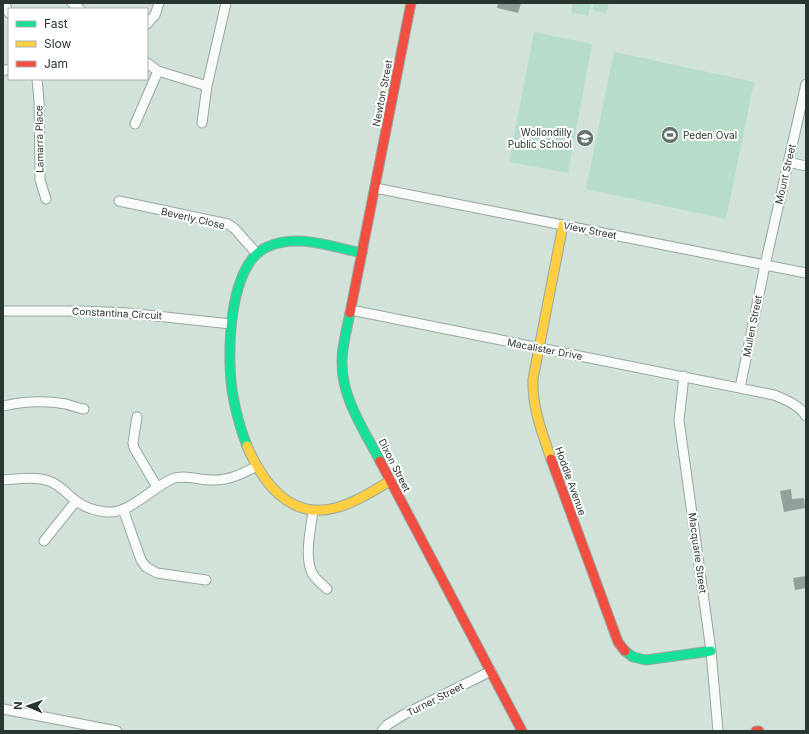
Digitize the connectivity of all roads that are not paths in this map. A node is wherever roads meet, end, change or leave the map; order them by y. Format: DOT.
graph roads {
  1 [pos="159,3"];
  2 [pos="226,3"];
  3 [pos="411,3"];
  4 [pos="148,23"];
  5 [pos="148,64"];
  6 [pos="158,71"];
  7 [pos="37,80"];
  8 [pos="806,84"];
  9 [pos="207,86"];
  10 [pos="202,123"];
  11 [pos="135,124"];
  12 [pos="788,162"];
  13 [pos="806,166"];
  14 [pos="375,188"];
  15 [pos="46,199"];
  16 [pos="119,201"];
  17 [pos="563,225"];
  18 [pos="362,253"];
  19 [pos="257,254"];
  20 [pos="765,264"];
  21 [pos="806,273"];
  22 [pos="351,310"];
  23 [pos="3,311"];
  24 [pos="231,324"];
  25 [pos="538,347"];
  26 [pos="684,376"];
  27 [pos="740,388"];
  28 [pos="3,406"];
  29 [pos="84,409"];
  30 [pos="806,416"];
  31 [pos="137,417"];
  32 [pos="257,466"];
  33 [pos="3,480"];
  34 [pos="390,481"];
  35 [pos="158,487"];
  36 [pos="76,501"];
  37 [pos="123,509"];
  38 [pos="313,511"];
  39 [pos="44,541"];
  40 [pos="206,580"];
  41 [pos="327,589"];
  42 [pos="711,651"];
  43 [pos="490,670"];
  44 [pos="3,709"];
  45 [pos="118,731"];
  46 [pos="382,731"];
  47 [pos="522,731"];
  48 [pos="718,731"];
  1 -- 4 [label="street"];
  2 -- 9 [label="street"];
  3 -- 14 [label="street, Newton Street"];
  5 -- 6 [label="street"];
  6 -- 9 [label="street"];
  6 -- 11 [label="street"];
  7 -- 15 [label="street, Lamarra Place"];
  8 -- 12 [label="street, Mount Street"];
  9 -- 10 [label="street"];
  12 -- 13 [label="street"];
  12 -- 20 [label="street, Mount Street"];
  14 -- 17 [label="street, View Street"];
  14 -- 18 [label="street, Dixon Street"];
  16 -- 19 [label="street, Beverly Close"];
  17 -- 20 [label="street, View Street"];
  17 -- 25 [label="street, Hoddle Avenue"];
  18 -- 19 [label="street"];
  18 -- 22 [label="street, Dixon Street"];
  19 -- 24 [label="street"];
  20 -- 21 [label="street, View Street"];
  20 -- 27 [label="street, Mullen Street"];
  22 -- 25 [label="street, Macalister Drive"];
  22 -- 34 [label="street, Dixon Street"];
  23 -- 24 [label="street, Constantina Circuit"];
  24 -- 32 [label="street"];
  25 -- 26 [label="street, Macalister Drive"];
  25 -- 42 [label="street, Hoddle Avenue"];
  26 -- 27 [label="street, Macalister Drive"];
  26 -- 42 [label="street, Macquarie Street"];
  27 -- 30 [label="street, Macalister Drive"];
  28 -- 29 [label="street"];
  31 -- 35 [label="street"];
  32 -- 35 [label="street"];
  32 -- 38 [label="street"];
  33 -- 36 [label="street"];
  34 -- 38 [label="street"];
  34 -- 43 [label="street, Dixon Street"];
  35 -- 37 [label="street"];
  36 -- 37 [label="street"];
  36 -- 39 [label="street"];
  37 -- 40 [label="street"];
  38 -- 41 [label="street"];
  42 -- 48 [label="street, Macquarie Street"];
  43 -- 46 [label="street, Turner Street"];
  43 -- 47 [label="street, Dixon Street"];
  44 -- 45 [label="street"];
}
